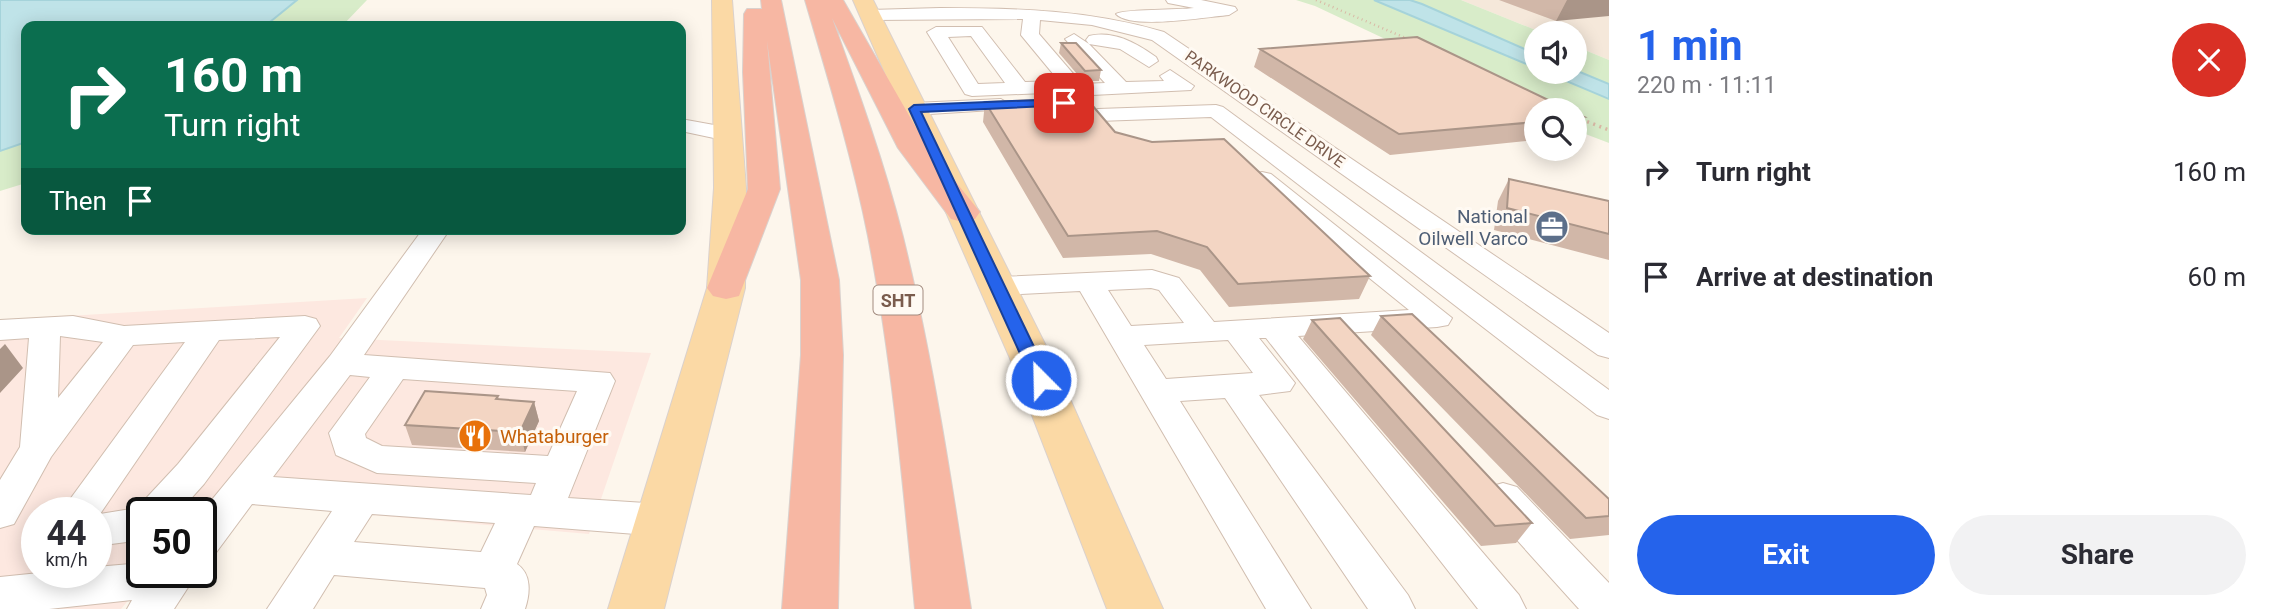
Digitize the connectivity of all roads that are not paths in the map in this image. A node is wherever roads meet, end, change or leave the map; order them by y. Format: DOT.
graph roads {
  1 [pos="722,0"];
  2 [pos="764,0"];
  3 [pos="771,0"];
  4 [pos="816,0"];
  5 [pos="832,0"];
  6 [pos="918,0"];
  7 [pos="933,0"];
  8 [pos="977,0"];
  9 [pos="982,0"];
  10 [pos="1174,0"];
  11 [pos="1065,7"];
  12 [pos="867,8"];
  13 [pos="1103,16"];
  14 [pos="1020,30"];
  15 [pos="976,31"];
  16 [pos="1074,38"];
  17 [pos="1149,61"];
  18 [pos="1170,76"];
  19 [pos="1019,88"];
  20 [pos="1121,88"];
  21 [pos="1084,98"];
  22 [pos="910,100"];
  23 [pos="686,125"];
  24 [pos="727,125"];
  25 [pos="1299,133"];
  26 [pos="1116,136"];
  27 [pos="1254,139"];
  28 [pos="1226,150"];
  29 [pos="1247,167"];
  30 [pos="963,212"];
  31 [pos="433,235"];
  32 [pos="1090,282"];
  33 [pos="999,286"];
  34 [pos="726,288"];
  35 [pos="1487,315"];
  36 [pos="1340,324"];
  37 [pos="45,328"];
  38 [pos="1274,328"];
  39 [pos="1429,329"];
  40 [pos="0,330"];
  41 [pos="210,331"];
  42 [pos="1221,331"];
  43 [pos="124,336"];
  44 [pos="1123,336"];
  45 [pos="1609,348"];
  46 [pos="1368,354"];
  47 [pos="341,364"];
  48 [pos="394,368"];
  49 [pos="1234,386"];
  50 [pos="1156,391"];
  51 [pos="1609,407"];
  52 [pos="38,448"];
  53 [pos="560,471"];
  54 [pos="1480,473"];
  55 [pos="242,489"];
  56 [pos="91,497"];
  57 [pos="169,497"];
  58 [pos="361,498"];
  59 [pos="2,507"];
  60 [pos="532,511"];
  61 [pos="661,520"];
  62 [pos="217,521"];
  63 [pos="323,557"];
  64 [pos="126,580"];
  65 [pos="165,588"];
  66 [pos="498,590"];
  67 [pos="1599,590"];
  68 [pos="0,596"];
  69 [pos="149,609"];
  70 [pos="289,609"];
  71 [pos="636,609"];
  72 [pos="810,609"];
  73 [pos="943,609"];
  74 [pos="1135,609"];
  75 [pos="1289,609"];
  76 [pos="1393,609"];
  77 [pos="1504,609"];
  1 -- 24 [label="main road"];
  2 -- 34 [label="highway"];
  3 -- 72 [label="highway"];
  4 -- 73 [label="highway, SHT"];
  5 -- 30 [label="highway"];
  6 -- 7 [label="street"];
  7 -- 8 [label="street"];
  9 -- 11 [label="street"];
  10 -- 13 [label="street"];
  11 -- 13 [label="street, PARKWOOD CIRCLE DRIVE"];
  11 -- 14 [label="street, PARKWOOD CIRCLE DRIVE"];
  12 -- 14 [label="street, PARKWOOD CIRCLE DRIVE"];
  12 -- 22 [label="main road"];
  13 -- 25 [label="street, PARKWOOD CIRCLE DRIVE"];
  14 -- 15 [label="street"];
  14 -- 16 [label="street"];
  14 -- 21 [label="street"];
  15 -- 19 [label="street"];
  15 -- 19 [label="street"];
  16 -- 17 [label="street"];
  16 -- 20 [label="street"];
  18 -- 20 [label="street"];
  19 -- 21 [label="street"];
  20 -- 21 [label="street"];
  21 -- 22 [label="street"];
  21 -- 26 [label="street"];
  21 -- 27 [label="street"];
  22 -- 30 [label="main road"];
  23 -- 24 [label="street"];
  24 -- 34 [label="main road"];
  25 -- 27 [label="street"];
  25 -- 45 [label="street, PARKWOOD CIRCLE DRIVE"];
  27 -- 28 [label="street"];
  27 -- 35 [label="street"];
  29 -- 39 [label="street"];
  30 -- 33 [label="main road"];
  31 -- 47 [label="street"];
  32 -- 33 [label="street"];
  32 -- 42 [label="street"];
  32 -- 44 [label="street"];
  33 -- 74 [label="main road"];
  34 -- 61 [label="main road"];
  35 -- 39 [label="street"];
  35 -- 51 [label="street"];
  36 -- 38 [label="street"];
  36 -- 39 [label="street"];
  36 -- 46 [label="street"];
  37 -- 40 [label="street"];
  37 -- 43 [label="street"];
  37 -- 52 [label="street"];
  38 -- 42 [label="street"];
  38 -- 77 [label="street"];
  41 -- 43 [label="street"];
  41 -- 56 [label="street"];
  41 -- 57 [label="street"];
  42 -- 44 [label="street"];
  42 -- 49 [label="street"];
  43 -- 52 [label="street"];
  44 -- 50 [label="street"];
  47 -- 48 [label="street"];
  47 -- 55 [label="street"];
  48 -- 53 [label="street"];
  48 -- 53 [label="street"];
  49 -- 50 [label="street"];
  49 -- 76 [label="street"];
  50 -- 75 [label="street"];
  52 -- 59 [label="street"];
  53 -- 60 [label="street"];
  54 -- 67 [label="street"];
  55 -- 58 [label="street"];
  55 -- 62 [label="street"];
  58 -- 60 [label="street"];
  58 -- 63 [label="street"];
  60 -- 61 [label="street"];
  60 -- 66 [label="street"];
  61 -- 71 [label="main road"];
  63 -- 66 [label="street"];
  63 -- 70 [label="street"];
  64 -- 68 [label="street"];
  65 -- 69 [label="street"];
}
